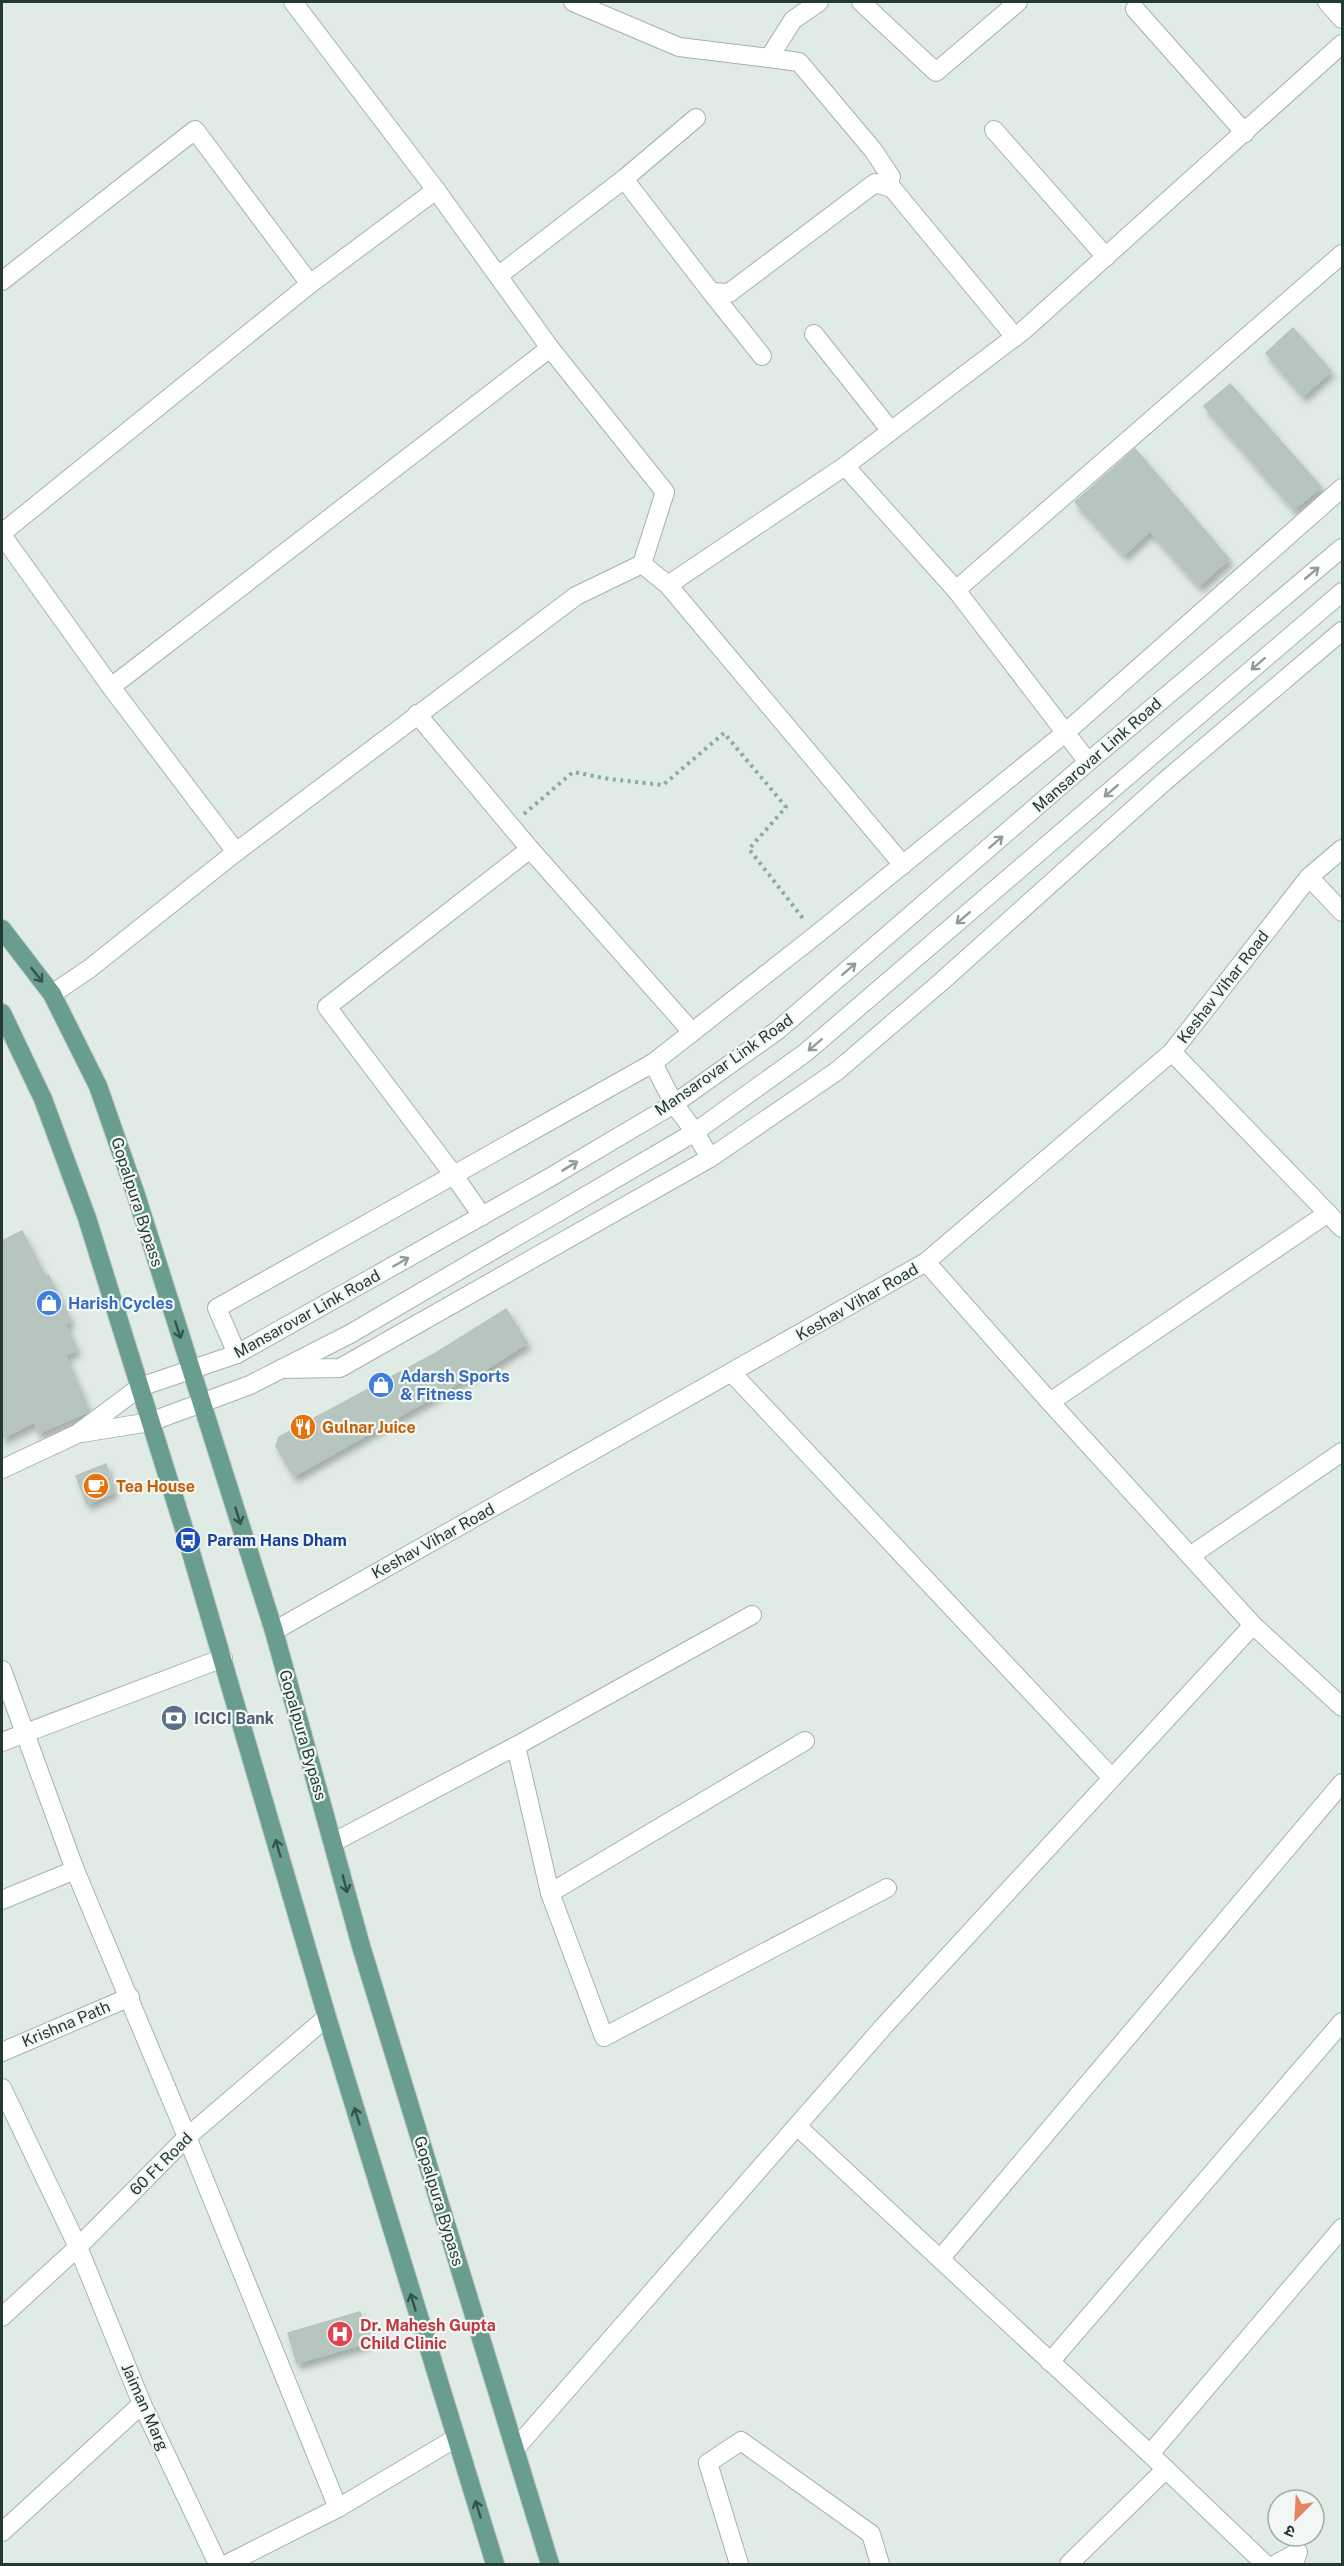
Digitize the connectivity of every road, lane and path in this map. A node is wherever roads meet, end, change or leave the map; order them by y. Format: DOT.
graph roads {
  1 [pos="293,2"];
  2 [pos="573,2"];
  3 [pos="819,2"];
  4 [pos="861,2"];
  5 [pos="1018,2"];
  6 [pos="1327,2"];
  7 [pos="1135,9"];
  8 [pos="1342,19"];
  9 [pos="1342,44"];
  10 [pos="769,58"];
  11 [pos="696,118"];
  12 [pos="994,130"];
  13 [pos="1245,133"];
  14 [pos="891,177"];
  15 [pos="624,179"];
  16 [pos="436,190"];
  17 [pos="1342,255"];
  18 [pos="1106,257"];
  19 [pos="498,276"];
  20 [pos="2,281"];
  21 [pos="310,284"];
  22 [pos="711,292"];
  23 [pos="814,334"];
  24 [pos="1015,337"];
  25 [pos="550,348"];
  26 [pos="762,356"];
  27 [pos="891,431"];
  28 [pos="845,466"];
  29 [pos="1342,488"];
  30 [pos="2,534"];
  31 [pos="1342,548"];
  32 [pos="642,564"];
  33 [pos="668,585"];
  34 [pos="956,590"];
  35 [pos="1342,592"];
  36 [pos="1342,631"];
  37 [pos="111,687"];
  38 [pos="417,714"];
  39 [pos="1065,733"];
  40 [pos="1149,758"];
  41 [pos="1088,762"];
  42 [pos="1165,781"];
  43 [pos="510,826"];
  44 [pos="530,849"];
  45 [pos="1342,849"];
  46 [pos="236,852"];
  47 [pos="903,865"];
  48 [pos="1309,877"];
  49 [pos="1342,912"];
  50 [pos="2,929"];
  51 [pos="816,935"];
  52 [pos="52,994"];
  53 [pos="2,1013"];
  54 [pos="692,1032"];
  55 [pos="1172,1052"];
  56 [pos="653,1063"];
  57 [pos="674,1104"];
  58 [pos="695,1132"];
  59 [pos="710,1158"];
  60 [pos="453,1174"];
  61 [pos="1328,1214"];
  62 [pos="482,1216"];
  63 [pos="1342,1228"];
  64 [pos="926,1262"];
  65 [pos="237,1354"];
  66 [pos="280,1370"];
  67 [pos="191,1371"];
  68 [pos="732,1373"];
  69 [pos="140,1387"];
  70 [pos="201,1402"];
  71 [pos="1050,1402"];
  72 [pos="150,1422"];
  73 [pos="77,1434"];
  74 [pos="1342,1452"];
  75 [pos="2,1469"];
  76 [pos="1190,1556"];
  77 [pos="752,1615"];
  78 [pos="1253,1625"];
  79 [pos="274,1631"];
  80 [pos="223,1658"];
  81 [pos="2,1670"];
  82 [pos="1342,1707"];
  83 [pos="24,1733"];
  84 [pos="805,1741"];
  85 [pos="2,1742"];
  86 [pos="516,1746"];
  87 [pos="1112,1778"];
  88 [pos="1342,1783"];
  89 [pos="334,1842"];
  90 [pos="75,1870"];
  91 [pos="887,1888"];
  92 [pos="550,1893"];
  93 [pos="2,1900"];
  94 [pos="130,1997"];
  95 [pos="327,2017"];
  96 [pos="1342,2022"];
  97 [pos="2,2052"];
  98 [pos="2,2088"];
  99 [pos="798,2127"];
  100 [pos="187,2137"];
  101 [pos="1342,2228"];
  102 [pos="78,2247"];
  103 [pos="940,2259"];
  104 [pos="2,2317"];
  105 [pos="1050,2362"];
  106 [pos="142,2404"];
  107 [pos="456,2438"];
  108 [pos="515,2450"];
  109 [pos="1150,2454"];
  110 [pos="1166,2469"];
  111 [pos="338,2508"];
  112 [pos="2,2532"];
  113 [pos="218,2565"];
  114 [pos="226,2565"];
  115 [pos="495,2565"];
  116 [pos="550,2565"];
  117 [pos="739,2565"];
  118 [pos="880,2565"];
  119 [pos="1069,2565"];
  120 [pos="1264,2565"];
  121 [pos="1276,2565"];
  122 [pos="1294,2565"];
  1 -- 16 [label="street"];
  2 -- 10 [label="street"];
  3 -- 10 [label="street"];
  4 -- 5 [label="street"];
  6 -- 8 [label="street"];
  7 -- 13 [label="street"];
  9 -- 13 [label="street"];
  10 -- 14 [label="street"];
  11 -- 15 [label="street"];
  12 -- 18 [label="street"];
  13 -- 18 [label="street"];
  15 -- 19 [label="street"];
  15 -- 22 [label="street"];
  16 -- 19 [label="street"];
  16 -- 21 [label="street"];
  17 -- 34 [label="street"];
  18 -- 24 [label="street"];
  19 -- 25 [label="street"];
  20 -- 21 [label="street"];
  21 -- 30 [label="street"];
  22 -- 24 [label="street"];
  22 -- 26 [label="street"];
  23 -- 27 [label="street"];
  24 -- 27 [label="street"];
  25 -- 32 [label="street"];
  25 -- 37 [label="street"];
  27 -- 28 [label="street"];
  28 -- 33 [label="street"];
  28 -- 34 [label="street"];
  29 -- 39 [label="street"];
  30 -- 37 [label="street"];
  41 -- 31 [label="street, Mansarovar Link Road, one-way"];
  32 -- 33 [label="street"];
  32 -- 38 [label="street"];
  33 -- 47 [label="street"];
  34 -- 39 [label="street"];
  35 -- 40 [label="street, one-way"];
  36 -- 42 [label="street"];
  37 -- 46 [label="street"];
  38 -- 43 [label="street"];
  38 -- 46 [label="street"];
  39 -- 41 [label="street"];
  39 -- 47 [label="street"];
  40 -- 42 [label="street"];
  40 -- 58 [label="street, one-way"];
  57 -- 41 [label="street, Mansarovar Link Road, one-way"];
  42 -- 59 [label="street"];
  43 -- 44 [label="street"];
  43 -- 51 [label="path"];
  44 -- 54 [label="street"];
  44 -- 60 [label="street"];
  45 -- 48 [label="street, Keshav Vihar Road"];
  46 -- 52 [label="street"];
  47 -- 51 [label="street"];
  48 -- 49 [label="street"];
  48 -- 55 [label="street, Keshav Vihar Road"];
  50 -- 52 [label="main road, Gopalpura Bypass, one-way"];
  51 -- 54 [label="street"];
  52 -- 67 [label="main road, Gopalpura Bypass, one-way"];
  53 -- 69 [label="main road"];
  54 -- 56 [label="street"];
  55 -- 61 [label="street"];
  55 -- 64 [label="street, Keshav Vihar Road"];
  56 -- 57 [label="street"];
  56 -- 60 [label="street"];
  57 -- 58 [label="street"];
  62 -- 57 [label="street, Mansarovar Link Road, one-way"];
  58 -- 59 [label="street"];
  58 -- 66 [label="street"];
  59 -- 66 [label="street"];
  60 -- 62 [label="street"];
  60 -- 65 [label="street"];
  61 -- 63 [label="street"];
  61 -- 71 [label="street"];
  65 -- 62 [label="street, Mansarovar Link Road, one-way"];
  64 -- 68 [label="street, Keshav Vihar Road"];
  64 -- 71 [label="street"];
  65 -- 67 [label="street, Mansarovar Link Road"];
  66 -- 70 [label="street"];
  67 -- 69 [label="street, Mansarovar Link Road"];
  67 -- 70 [label="main road, Gopalpura Bypass"];
  68 -- 79 [label="street, Keshav Vihar Road"];
  68 -- 87 [label="street"];
  69 -- 72 [label="main road"];
  69 -- 73 [label="street, Mansarovar Link Road"];
  70 -- 72 [label="street"];
  70 -- 79 [label="main road, Gopalpura Bypass, one-way"];
  71 -- 76 [label="street"];
  72 -- 73 [label="street"];
  72 -- 80 [label="main road"];
  73 -- 75 [label="street"];
  74 -- 76 [label="street"];
  76 -- 78 [label="street"];
  77 -- 86 [label="street"];
  78 -- 82 [label="street"];
  78 -- 87 [label="street"];
  79 -- 89 [label="main road, Gopalpura Bypass"];
  80 -- 83 [label="street"];
  95 -- 80 [label="main road, one-way"];
  81 -- 83 [label="street"];
  83 -- 85 [label="street"];
  83 -- 90 [label="street"];
  84 -- 92 [label="street"];
  86 -- 89 [label="street"];
  86 -- 92 [label="street"];
  87 -- 99 [label="street"];
  88 -- 103 [label="street"];
  89 -- 108 [label="main road, Gopalpura Bypass, one-way"];
  90 -- 93 [label="street"];
  90 -- 94 [label="street"];
  91 -- 92 [label="street"];
  94 -- 97 [label="street, Krishna Path"];
  94 -- 100 [label="street"];
  95 -- 100 [label="street, 60 Ft Road"];
  107 -- 95 [label="main road, one-way"];
  96 -- 105 [label="street"];
  98 -- 102 [label="street, Jaiman Marg"];
  99 -- 103 [label="street"];
  99 -- 108 [label="street"];
  100 -- 102 [label="street, 60 Ft Road"];
  100 -- 111 [label="street"];
  101 -- 109 [label="street"];
  102 -- 104 [label="street, 60 Ft Road"];
  102 -- 106 [label="street, Jaiman Marg"];
  103 -- 105 [label="street"];
  105 -- 109 [label="street"];
  106 -- 112 [label="street"];
  106 -- 113 [label="street, Jaiman Marg"];
  107 -- 111 [label="street"];
  115 -- 107 [label="main road, one-way"];
  108 -- 116 [label="main road, Gopalpura Bypass"];
  109 -- 110 [label="street"];
  110 -- 119 [label="street"];
  110 -- 120 [label="street"];
  111 -- 114 [label="street"];
  117 -- 118 [label="street"];
  121 -- 122 [label="street"];
}
